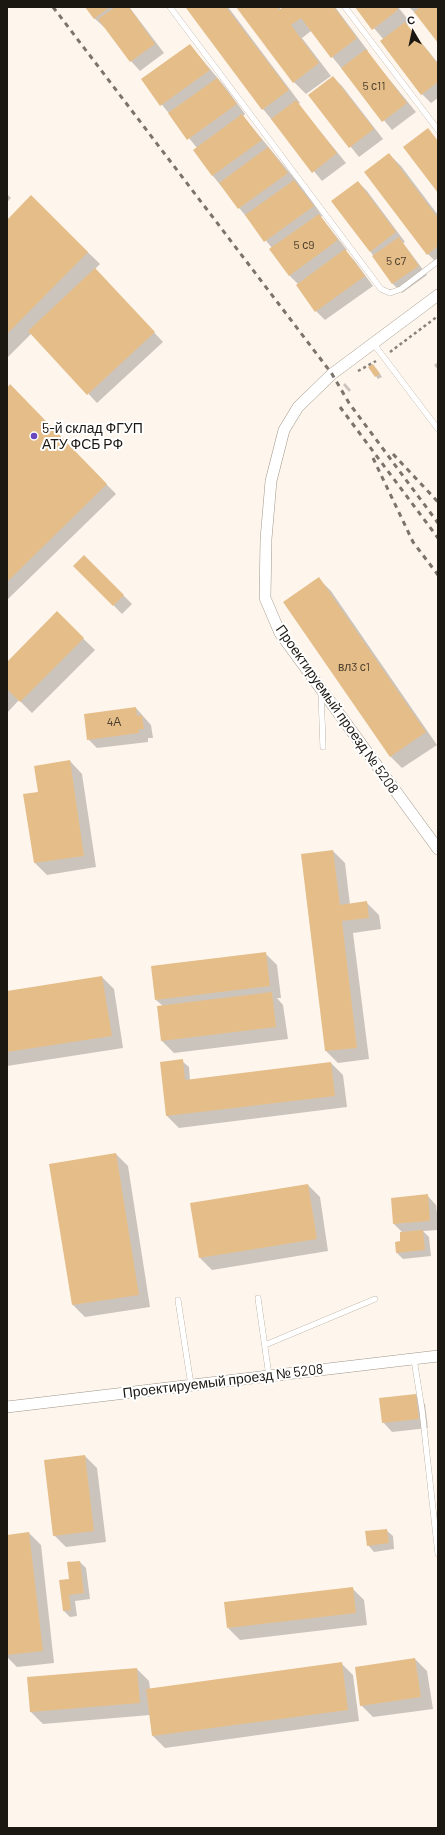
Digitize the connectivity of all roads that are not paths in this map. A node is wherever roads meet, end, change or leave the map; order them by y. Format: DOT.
graph roads {
  1 [pos="170,7"];
  2 [pos="345,7"];
  3 [pos="438,130"];
  4 [pos="438,261"];
  5 [pos="438,295"];
  6 [pos="373,344"];
  7 [pos="438,429"];
  8 [pos="320,689"];
  9 [pos="323,747"];
  10 [pos="438,849"];
  11 [pos="258,1298"];
  12 [pos="375,1299"];
  13 [pos="178,1300"];
  14 [pos="265,1345"];
  15 [pos="438,1356"];
  16 [pos="414,1359"];
  17 [pos="270,1376"];
  18 [pos="191,1385"];
  19 [pos="7,1407"];
  20 [pos="438,1554"];
  1 -- 4 [label="lane"];
  2 -- 3 [label="lane"];
  5 -- 6 [label="street, Проектируемый проезд № 5208"];
  6 -- 7 [label="lane"];
  6 -- 8 [label="street, Проектируемый проезд № 5208"];
  8 -- 9 [label="lane"];
  8 -- 10 [label="street, Проектируемый проезд № 5208"];
  11 -- 14 [label="lane"];
  12 -- 14 [label="lane"];
  13 -- 18 [label="lane"];
  14 -- 17 [label="lane"];
  15 -- 16 [label="street, Проектируемый проезд № 5208"];
  16 -- 17 [label="street, Проектируемый проезд № 5208"];
  16 -- 20 [label="lane"];
  17 -- 18 [label="street, Проектируемый проезд № 5208"];
  18 -- 19 [label="street, Проектируемый проезд № 5208"];
}
